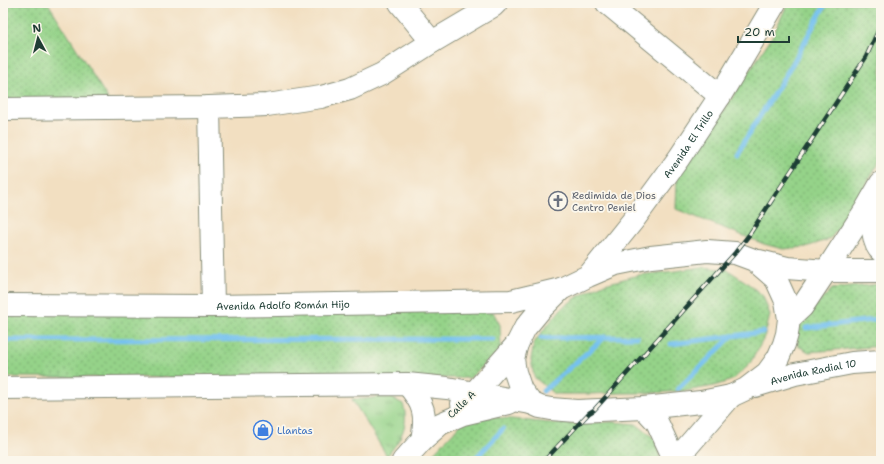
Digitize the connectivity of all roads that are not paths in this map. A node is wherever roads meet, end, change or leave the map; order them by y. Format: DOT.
graph roads {
  1 [pos="400,3"];
  2 [pos="496,3"];
  3 [pos="607,3"];
  4 [pos="775,3"];
  5 [pos="432,42"];
  6 [pos="720,96"];
  7 [pos="209,107"];
  8 [pos="3,109"];
  9 [pos="876,191"];
  10 [pos="881,251"];
  11 [pos="754,260"];
  12 [pos="826,271"];
  13 [pos="881,271"];
  14 [pos="588,276"];
  15 [pos="561,289"];
  16 [pos="3,305"];
  17 [pos="213,306"];
  18 [pos="788,324"];
  19 [pos="517,344"];
  20 [pos="881,361"];
  21 [pos="407,384"];
  22 [pos="3,388"];
  23 [pos="474,393"];
  24 [pos="739,393"];
  25 [pos="524,402"];
  26 [pos="644,408"];
  27 [pos="440,424"];
  28 [pos="422,440"];
  29 [pos="403,461"];
  30 [pos="675,461"];
  1 -- 5 [label="main road"];
  2 -- 5 [label="main road"];
  3 -- 6 [label="main road"];
  4 -- 6 [label="main road, Avenida El Trillo"];
  5 -- 7 [label="main road"];
  6 -- 14 [label="main road, Avenida El Trillo"];
  7 -- 8 [label="main road"];
  7 -- 17 [label="main road"];
  9 -- 10 [label="main road"];
  9 -- 12 [label="main road"];
  11 -- 12 [label="main road"];
  11 -- 14 [label="main road"];
  11 -- 18 [label="main road"];
  12 -- 13 [label="main road"];
  12 -- 18 [label="main road"];
  14 -- 15 [label="main road"];
  15 -- 17 [label="main road, Avenida Adolfo Román Hijo"];
  15 -- 19 [label="main road"];
  16 -- 17 [label="main road, Avenida Adolfo Román Hijo"];
  18 -- 24 [label="main road"];
  19 -- 23 [label="main road, Calle A"];
  19 -- 25 [label="main road"];
  20 -- 24 [label="main road, Avenida Radial 10"];
  21 -- 22 [label="main road"];
  21 -- 23 [label="main road"];
  21 -- 28 [label="main road"];
  23 -- 25 [label="main road"];
  23 -- 27 [label="main road, Calle A"];
  24 -- 26 [label="main road, Avenida Radial 10"];
  24 -- 30 [label="main road"];
  25 -- 26 [label="main road, Avenida Radial 10"];
  25 -- 27 [label="main road"];
  26 -- 30 [label="main road"];
  27 -- 28 [label="main road, Calle A"];
  28 -- 29 [label="main road, Calle A"];
}
